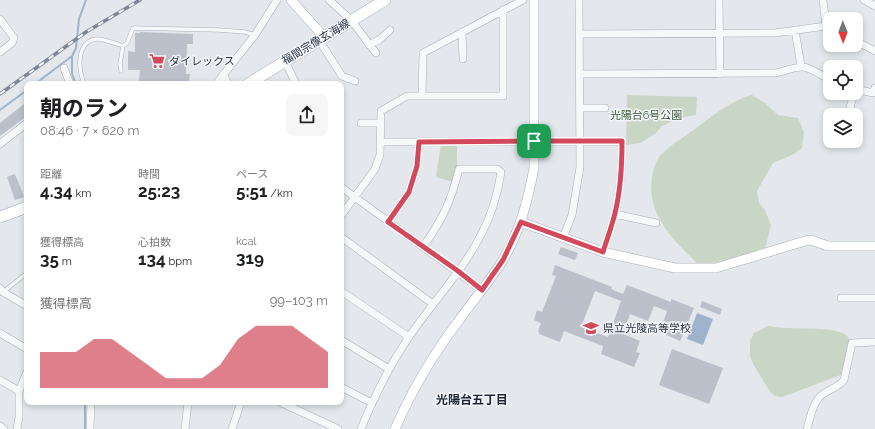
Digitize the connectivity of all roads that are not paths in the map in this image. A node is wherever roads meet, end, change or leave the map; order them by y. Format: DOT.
graph roads {
  1 [pos="277,0"];
  2 [pos="291,0"];
  3 [pos="329,0"];
  4 [pos="385,0"];
  5 [pos="523,0"];
  6 [pos="534,0"];
  7 [pos="579,0"];
  8 [pos="719,0"];
  9 [pos="823,0"];
  10 [pos="864,0"];
  11 [pos="875,6"];
  12 [pos="503,10"];
  13 [pos="825,12"];
  14 [pos="0,19"];
  15 [pos="351,20"];
  16 [pos="823,27"];
  17 [pos="390,30"];
  18 [pos="795,30"];
  19 [pos="462,32"];
  20 [pos="580,34"];
  21 [pos="720,34"];
  22 [pos="255,35"];
  23 [pos="322,38"];
  24 [pos="369,45"];
  25 [pos="863,45"];
  26 [pos="123,46"];
  27 [pos="875,51"];
  28 [pos="0,52"];
  29 [pos="376,53"];
  30 [pos="462,59"];
  31 [pos="285,60"];
  32 [pos="801,66"];
  33 [pos="64,68"];
  34 [pos="120,71"];
  35 [pos="223,74"];
  36 [pos="580,74"];
  37 [pos="720,74"];
  38 [pos="823,76"];
  39 [pos="69,81"];
  40 [pos="82,81"];
  41 [pos="218,81"];
  42 [pos="226,81"];
  43 [pos="253,81"];
  44 [pos="295,81"];
  45 [pos="355,81"];
  46 [pos="875,88"];
  47 [pos="863,91"];
  48 [pos="422,96"];
  49 [pos="852,100"];
  50 [pos="580,108"];
  51 [pos="606,108"];
  52 [pos="850,108"];
  53 [pos="361,123"];
  54 [pos="381,123"];
  55 [pos="24,125"];
  56 [pos="534,141"];
  57 [pos="381,142"];
  58 [pos="419,142"];
  59 [pos="580,142"];
  60 [pos="0,144"];
  61 [pos="344,190"];
  62 [pos="354,198"];
  63 [pos="24,207"];
  64 [pos="344,212"];
  65 [pos="615,214"];
  66 [pos="0,216"];
  67 [pos="388,222"];
  68 [pos="521,222"];
  69 [pos="656,223"];
  70 [pos="344,238"];
  71 [pos="563,238"];
  72 [pos="875,246"];
  73 [pos="423,247"];
  74 [pos="603,252"];
  75 [pos="458,271"];
  76 [pos="24,276"];
  77 [pos="2,290"];
  78 [pos="482,290"];
  79 [pos="344,294"];
  80 [pos="841,298"];
  81 [pos="875,298"];
  82 [pos="24,304"];
  83 [pos="433,304"];
  84 [pos="0,333"];
  85 [pos="409,337"];
  86 [pos="344,342"];
  87 [pos="875,342"];
  88 [pos="24,347"];
  89 [pos="389,369"];
  90 [pos="24,379"];
  91 [pos="0,380"];
  92 [pos="344,389"];
  93 [pos="19,391"];
  94 [pos="372,403"];
  95 [pos="91,405"];
  96 [pos="188,405"];
  97 [pos="240,405"];
  98 [pos="286,405"];
  99 [pos="0,426"];
  100 [pos="4,429"];
  101 [pos="17,429"];
  102 [pos="90,429"];
  103 [pos="185,429"];
  104 [pos="232,429"];
  105 [pos="338,429"];
  106 [pos="361,429"];
  107 [pos="395,429"];
  108 [pos="807,429"];
  1 -- 22 [label="street"];
  2 -- 23 [label="street"];
  3 -- 15 [label="street"];
  4 -- 15 [label="main road, 福間宗像玄海線"];
  5 -- 12 [label="street"];
  6 -- 56 [label="street"];
  7 -- 20 [label="street"];
  8 -- 21 [label="street"];
  9 -- 13 [label="street"];
  10 -- 11 [label="street"];
  12 -- 19 [label="street"];
  12 -- 48 [label="street"];
  14 -- 28 [label="street"];
  15 -- 23 [label="main road, 福間宗像玄海線"];
  15 -- 24 [label="street"];
  16 -- 18 [label="street"];
  17 -- 24 [label="street"];
  18 -- 21 [label="street"];
  18 -- 32 [label="street"];
  19 -- 30 [label="street"];
  19 -- 48 [label="street"];
  20 -- 21 [label="street"];
  20 -- 36 [label="street"];
  21 -- 37 [label="street"];
  22 -- 26 [label="lane"];
  22 -- 35 [label="street"];
  23 -- 31 [label="main road, 福間宗像玄海線"];
  23 -- 45 [label="street"];
  24 -- 29 [label="street"];
  25 -- 27 [label="street"];
  26 -- 34 [label="lane"];
  26 -- 40 [label="lane"];
  31 -- 43 [label="main road, 福間宗像玄海線"];
  31 -- 44 [label="street"];
  32 -- 37 [label="street"];
  32 -- 38 [label="street"];
  33 -- 39 [label="street"];
  35 -- 41 [label="street"];
  35 -- 42 [label="street"];
  36 -- 37 [label="street"];
  36 -- 50 [label="street"];
  46 -- 47 [label="street"];
  48 -- 54 [label="street"];
  49 -- 52 [label="street"];
  50 -- 51 [label="street"];
  50 -- 59 [label="street"];
  53 -- 54 [label="street"];
  54 -- 57 [label="street"];
  55 -- 60 [label="street"];
  56 -- 58 [label="street"];
  56 -- 59 [label="street"];
  56 -- 68 [label="street"];
  57 -- 58 [label="street"];
  57 -- 62 [label="street"];
  58 -- 67 [label="street"];
  59 -- 65 [label="street"];
  59 -- 71 [label="street"];
  61 -- 62 [label="street"];
  62 -- 64 [label="street"];
  62 -- 67 [label="street"];
  63 -- 66 [label="main road"];
  65 -- 69 [label="street"];
  65 -- 74 [label="street"];
  67 -- 73 [label="street"];
  68 -- 71 [label="street"];
  68 -- 78 [label="street"];
  70 -- 83 [label="street"];
  71 -- 74 [label="street"];
  72 -- 74 [label="street"];
  73 -- 75 [label="street"];
  73 -- 75 [label="street"];
  75 -- 78 [label="street"];
  75 -- 83 [label="street"];
  76 -- 77 [label="lane"];
  77 -- 82 [label="street"];
  78 -- 107 [label="street"];
  79 -- 85 [label="street"];
  80 -- 81 [label="street"];
  83 -- 85 [label="street"];
  84 -- 88 [label="street"];
  85 -- 89 [label="street"];
  86 -- 89 [label="street"];
  87 -- 108 [label="street"];
  89 -- 94 [label="street"];
  90 -- 93 [label="street"];
  91 -- 93 [label="street"];
  92 -- 94 [label="street"];
  93 -- 101 [label="street"];
  94 -- 106 [label="street"];
  95 -- 102 [label="street"];
  96 -- 103 [label="street"];
  97 -- 104 [label="street"];
  98 -- 105 [label="street"];
  99 -- 100 [label="street"];
}
